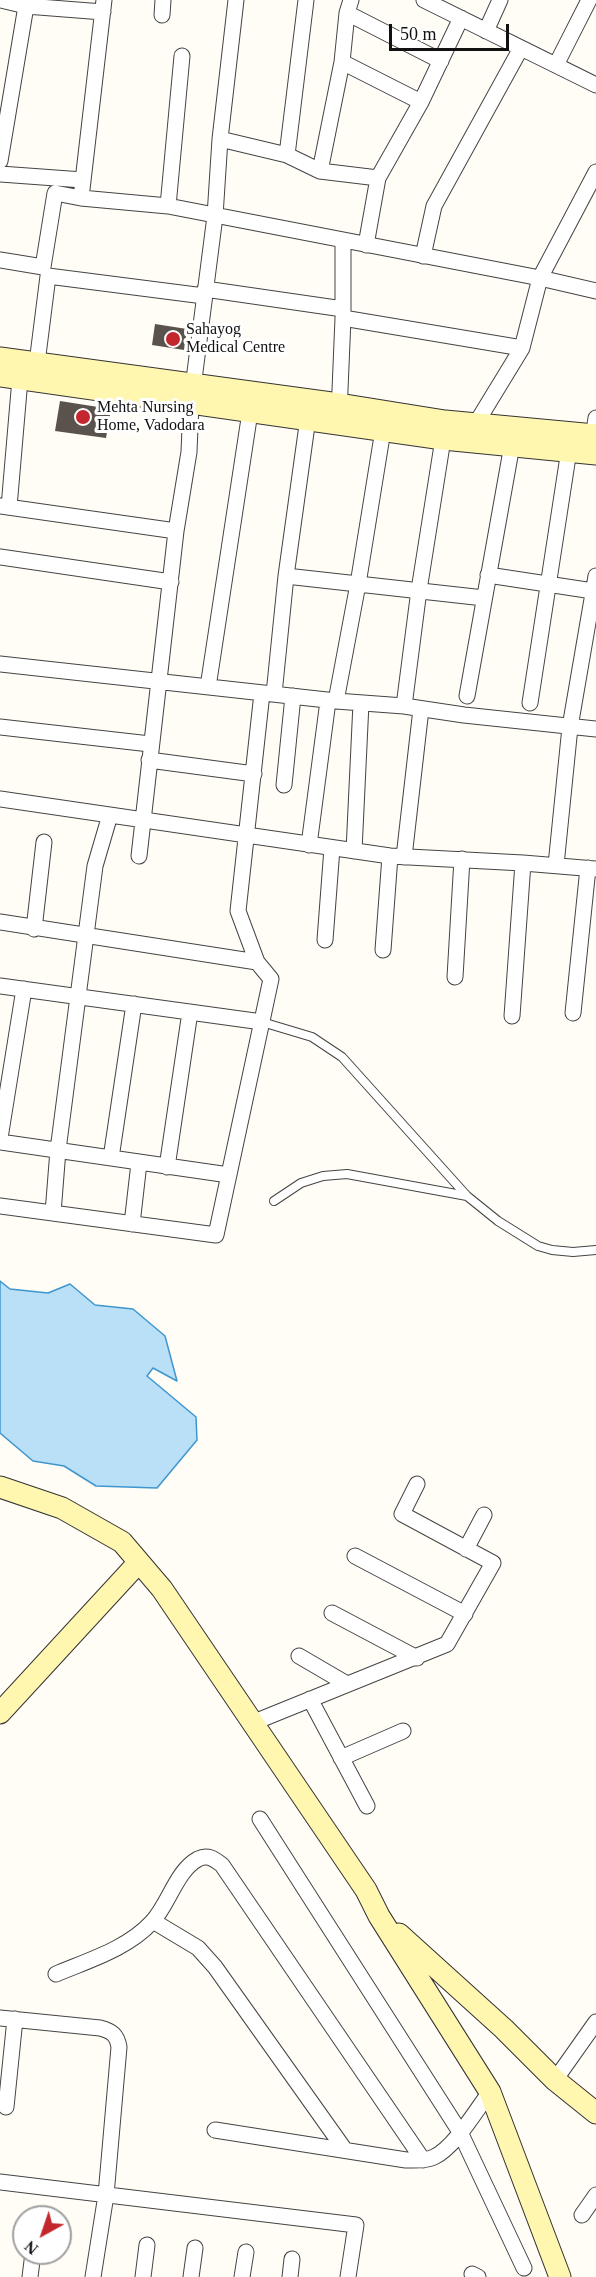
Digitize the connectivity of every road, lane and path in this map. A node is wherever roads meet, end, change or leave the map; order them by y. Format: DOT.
graph roads {
  1 [pos="1,0"];
  2 [pos="236,0"];
  3 [pos="306,0"];
  4 [pos="424,0"];
  5 [pos="500,0"];
  6 [pos="589,0"];
  7 [pos="43,3"];
  8 [pos="26,6"];
  9 [pos="103,6"];
  10 [pos="349,7"];
  11 [pos="461,18"];
  12 [pos="486,31"];
  13 [pos="521,48"];
  14 [pos="182,56"];
  15 [pos="441,60"];
  16 [pos="342,62"];
  17 [pos="556,65"];
  18 [pos="596,85"];
  19 [pos="421,102"];
  20 [pos="220,139"];
  21 [pos="287,156"];
  22 [pos="0,161"];
  23 [pos="320,171"];
  24 [pos="596,172"];
  25 [pos="0,174"];
  26 [pos="378,178"];
  27 [pos="83,180"];
  28 [pos="81,198"];
  29 [pos="168,206"];
  30 [pos="215,216"];
  31 [pos="343,240"];
  32 [pos="366,245"];
  33 [pos="423,256"];
  34 [pos="0,260"];
  35 [pos="540,278"];
  36 [pos="596,291"];
  37 [pos="204,292"];
  38 [pos="343,314"];
  39 [pos="522,348"];
  40 [pos="0,358"];
  41 [pos="23,374"];
  42 [pos="192,394"];
  43 [pos="250,412"];
  44 [pos="339,413"];
  45 [pos="308,418"];
  46 [pos="383,430"];
  47 [pos="471,432"];
  48 [pos="443,439"];
  49 [pos="595,439"];
  50 [pos="512,445"];
  51 [pos="569,450"];
  52 [pos="5,506"];
  53 [pos="176,531"];
  54 [pos="0,557"];
  55 [pos="488,575"];
  56 [pos="286,576"];
  57 [pos="171,582"];
  58 [pos="358,584"];
  59 [pos="548,584"];
  60 [pos="595,584"];
  61 [pos="419,591"];
  62 [pos="484,598"];
  63 [pos="0,669"];
  64 [pos="159,681"];
  65 [pos="208,687"];
  66 [pos="268,694"];
  67 [pos="293,696"];
  68 [pos="467,696"];
  69 [pos="332,701"];
  70 [pos="361,703"];
  71 [pos="530,703"];
  72 [pos="404,706"];
  73 [pos="421,709"];
  74 [pos="0,727"];
  75 [pos="570,727"];
  76 [pos="596,729"];
  77 [pos="150,744"];
  78 [pos="149,760"];
  79 [pos="254,774"];
  80 [pos="284,785"];
  81 [pos="0,799"];
  82 [pos="110,815"];
  83 [pos="142,820"];
  84 [pos="246,836"];
  85 [pos="44,842"];
  86 [pos="309,845"];
  87 [pos="332,848"];
  88 [pos="354,851"];
  89 [pos="139,856"];
  90 [pos="397,856"];
  91 [pos="462,859"];
  92 [pos="524,862"];
  93 [pos="556,865"];
  94 [pos="592,868"];
  95 [pos="0,922"];
  96 [pos="34,929"];
  97 [pos="87,936"];
  98 [pos="325,940"];
  99 [pos="383,950"];
  100 [pos="257,962"];
  101 [pos="455,977"];
  102 [pos="0,986"];
  103 [pos="24,989"];
  104 [pos="78,996"];
  105 [pos="134,1004"];
  106 [pos="190,1012"];
  107 [pos="573,1013"];
  108 [pos="512,1016"];
  109 [pos="262,1022"];
  110 [pos="0,1140"];
  111 [pos="58,1150"];
  112 [pos="111,1158"];
  113 [pos="139,1163"];
  114 [pos="167,1167"];
  115 [pos="228,1175"];
  116 [pos="467,1196"];
  117 [pos="274,1201"];
  118 [pos="0,1206"];
  119 [pos="53,1213"];
  120 [pos="132,1224"];
  121 [pos="596,1250"];
  122 [pos="417,1484"];
  123 [pos="0,1487"];
  124 [pos="484,1515"];
  125 [pos="466,1549"];
  126 [pos="355,1556"];
  127 [pos="139,1562"];
  128 [pos="332,1613"];
  129 [pos="465,1614"];
  130 [pos="298,1656"];
  131 [pos="417,1658"];
  132 [pos="347,1684"];
  133 [pos="310,1700"];
  134 [pos="0,1713"];
  135 [pos="252,1723"];
  136 [pos="403,1731"];
  137 [pos="341,1758"];
  138 [pos="367,1806"];
  139 [pos="260,1819"];
  140 [pos="379,1916"];
  141 [pos="153,1921"];
  142 [pos="56,1974"];
  143 [pos="8,2019"];
  144 [pos="596,2022"];
  145 [pos="555,2080"];
  146 [pos="490,2092"];
  147 [pos="6,2107"];
  148 [pos="596,2113"];
  149 [pos="215,2130"];
  150 [pos="460,2132"];
  151 [pos="345,2151"];
  152 [pos="423,2160"];
  153 [pos="0,2182"];
  154 [pos="106,2195"];
  155 [pos="596,2195"];
  156 [pos="582,2214"];
  157 [pos="147,2245"];
  158 [pos="195,2248"];
  159 [pos="246,2252"];
  160 [pos="292,2259"];
  161 [pos="524,2268"];
  162 [pos="93,2277"];
  163 [pos="143,2277"];
  164 [pos="191,2277"];
  165 [pos="242,2277"];
  166 [pos="290,2277"];
  167 [pos="348,2277"];
  168 [pos="560,2277"];
  1 -- 8 [label="street"];
  2 -- 20 [label="street"];
  3 -- 21 [label="street"];
  4 -- 11 [label="street"];
  5 -- 12 [label="street"];
  6 -- 17 [label="street"];
  7 -- 8 [label="street"];
  7 -- 9 [label="street"];
  8 -- 22 [label="street"];
  9 -- 27 [label="street"];
  10 -- 15 [label="street"];
  10 -- 16 [label="street"];
  11 -- 12 [label="street"];
  11 -- 15 [label="street"];
  12 -- 13 [label="street"];
  13 -- 17 [label="street"];
  13 -- 33 [label="street"];
  14 -- 29 [label="street"];
  15 -- 19 [label="street"];
  16 -- 19 [label="street"];
  16 -- 23 [label="street"];
  17 -- 18 [label="street"];
  19 -- 26 [label="street"];
  20 -- 21 [label="street"];
  20 -- 30 [label="street"];
  21 -- 23 [label="street"];
  23 -- 26 [label="street"];
  24 -- 35 [label="street"];
  25 -- 27 [label="street"];
  26 -- 32 [label="street"];
  27 -- 28 [label="street"];
  28 -- 29 [label="street"];
  28 -- 34 [label="street"];
  29 -- 30 [label="street"];
  30 -- 31 [label="street"];
  30 -- 37 [label="street"];
  31 -- 32 [label="street"];
  31 -- 38 [label="street"];
  32 -- 33 [label="street"];
  33 -- 35 [label="street"];
  35 -- 36 [label="street"];
  35 -- 39 [label="street"];
  37 -- 38 [label="street"];
  37 -- 41 [label="street"];
  37 -- 42 [label="street"];
  38 -- 39 [label="street"];
  38 -- 44 [label="street"];
  39 -- 47 [label="street"];
  40 -- 41 [label="street"];
  41 -- 42 [label="street"];
  41 -- 52 [label="street"];
  42 -- 43 [label="street"];
  42 -- 44 [label="street"];
  42 -- 53 [label="street"];
  43 -- 45 [label="street"];
  43 -- 65 [label="street"];
  44 -- 45 [label="street"];
  44 -- 46 [label="street"];
  44 -- 47 [label="street"];
  45 -- 56 [label="street"];
  46 -- 48 [label="street"];
  46 -- 58 [label="street"];
  47 -- 48 [label="street"];
  47 -- 49 [label="street"];
  47 -- 50 [label="street"];
  48 -- 61 [label="street"];
  49 -- 51 [label="street"];
  50 -- 51 [label="street"];
  50 -- 55 [label="street"];
  51 -- 59 [label="street"];
  52 -- 53 [label="street"];
  53 -- 57 [label="street"];
  54 -- 57 [label="street"];
  55 -- 59 [label="street"];
  55 -- 62 [label="street"];
  56 -- 58 [label="street"];
  56 -- 66 [label="street"];
  57 -- 64 [label="street"];
  58 -- 61 [label="street"];
  58 -- 69 [label="street"];
  59 -- 60 [label="street"];
  59 -- 71 [label="street"];
  60 -- 75 [label="street"];
  61 -- 62 [label="street"];
  61 -- 72 [label="street"];
  62 -- 68 [label="street"];
  63 -- 64 [label="street"];
  64 -- 65 [label="street"];
  64 -- 77 [label="street"];
  65 -- 66 [label="street"];
  66 -- 67 [label="street"];
  66 -- 79 [label="street"];
  67 -- 69 [label="street"];
  67 -- 80 [label="street"];
  69 -- 70 [label="street"];
  69 -- 86 [label="street"];
  70 -- 72 [label="street"];
  70 -- 88 [label="street"];
  72 -- 73 [label="street"];
  73 -- 75 [label="street"];
  73 -- 90 [label="street"];
  74 -- 77 [label="street"];
  75 -- 76 [label="street"];
  75 -- 93 [label="street"];
  77 -- 78 [label="street"];
  78 -- 79 [label="street"];
  78 -- 83 [label="street"];
  79 -- 84 [label="street"];
  81 -- 82 [label="street"];
  82 -- 83 [label="street"];
  82 -- 97 [label="street"];
  83 -- 84 [label="street"];
  83 -- 89 [label="street"];
  84 -- 86 [label="street"];
  84 -- 100 [label="street"];
  85 -- 96 [label="street"];
  86 -- 87 [label="street"];
  87 -- 88 [label="street"];
  87 -- 98 [label="street"];
  88 -- 90 [label="street"];
  90 -- 91 [label="street"];
  90 -- 99 [label="street"];
  91 -- 92 [label="street"];
  91 -- 101 [label="street"];
  92 -- 93 [label="street"];
  92 -- 108 [label="street"];
  93 -- 94 [label="street"];
  94 -- 107 [label="street"];
  95 -- 96 [label="street"];
  96 -- 97 [label="street"];
  97 -- 100 [label="street"];
  97 -- 104 [label="street"];
  100 -- 109 [label="street"];
  102 -- 103 [label="street"];
  103 -- 104 [label="street"];
  103 -- 110 [label="street"];
  104 -- 105 [label="street"];
  104 -- 111 [label="street"];
  105 -- 106 [label="street"];
  105 -- 112 [label="street"];
  106 -- 109 [label="street"];
  106 -- 114 [label="street"];
  109 -- 115 [label="street"];
  109 -- 116 [label="lane"];
  110 -- 111 [label="street"];
  111 -- 112 [label="street"];
  111 -- 119 [label="street"];
  112 -- 113 [label="street"];
  113 -- 114 [label="street"];
  113 -- 120 [label="street"];
  114 -- 115 [label="street"];
  115 -- 120 [label="street"];
  116 -- 117 [label="lane"];
  116 -- 121 [label="lane"];
  118 -- 119 [label="street"];
  119 -- 120 [label="street"];
  122 -- 125 [label="street"];
  123 -- 127 [label="street"];
  124 -- 125 [label="street"];
  125 -- 129 [label="street"];
  126 -- 129 [label="street"];
  127 -- 134 [label="street"];
  127 -- 135 [label="street"];
  128 -- 131 [label="street"];
  129 -- 131 [label="street"];
  130 -- 132 [label="street"];
  131 -- 132 [label="street"];
  132 -- 133 [label="street"];
  133 -- 135 [label="street"];
  133 -- 137 [label="street"];
  135 -- 140 [label="street"];
  136 -- 137 [label="street"];
  137 -- 138 [label="street"];
  139 -- 150 [label="street"];
  140 -- 145 [label="street"];
  140 -- 146 [label="street"];
  141 -- 142 [label="street"];
  141 -- 151 [label="street"];
  141 -- 152 [label="street"];
  143 -- 147 [label="street"];
  143 -- 154 [label="street"];
  144 -- 145 [label="street"];
  145 -- 148 [label="street"];
  146 -- 150 [label="street"];
  146 -- 168 [label="street"];
  149 -- 151 [label="street"];
  150 -- 152 [label="street"];
  150 -- 161 [label="street"];
  151 -- 152 [label="street"];
  153 -- 154 [label="street"];
  154 -- 162 [label="street"];
  154 -- 167 [label="street"];
  155 -- 156 [label="street"];
  157 -- 163 [label="street"];
  158 -- 164 [label="street"];
  159 -- 165 [label="street"];
  160 -- 166 [label="street"];
}
